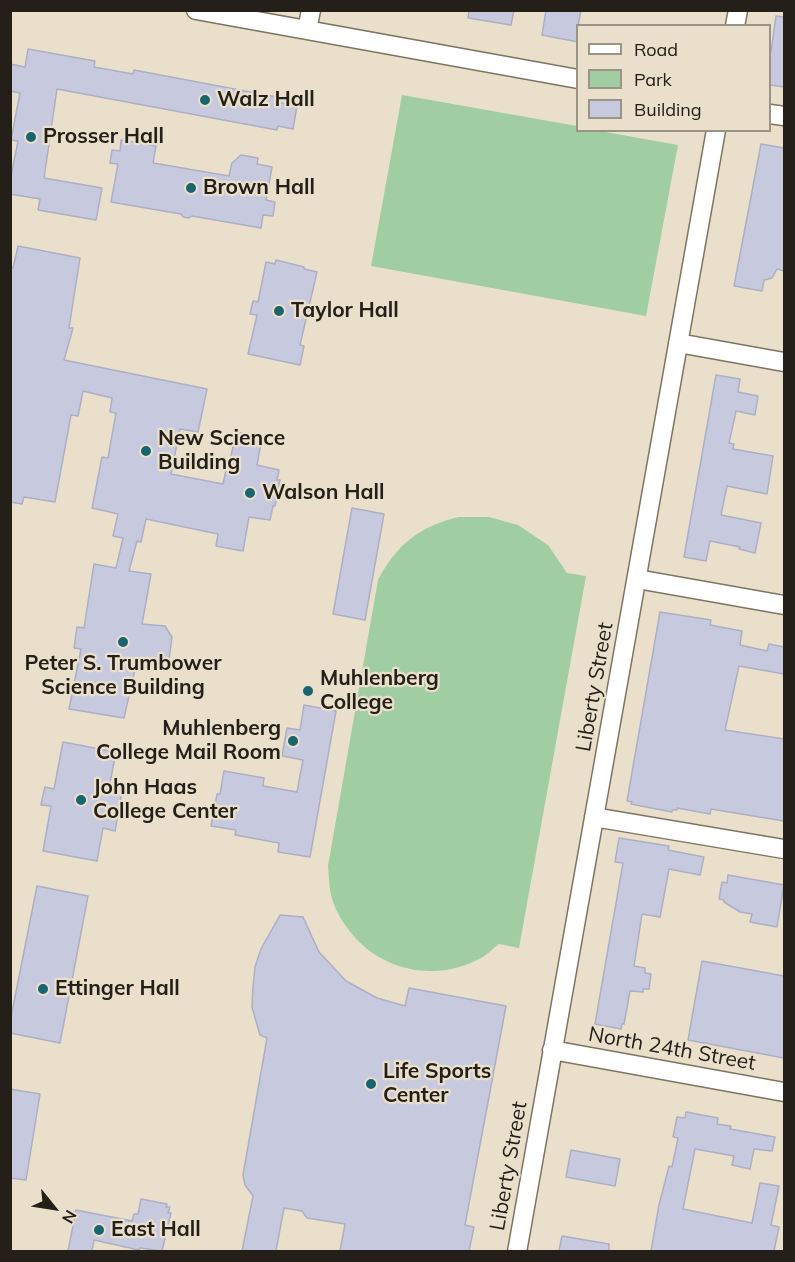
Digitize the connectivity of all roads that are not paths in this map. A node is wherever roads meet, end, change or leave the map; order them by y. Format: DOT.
graph roads {
  1 [pos="196,10"];
  2 [pos="311,10"];
  3 [pos="308,30"];
  4 [pos="576,79"];
  5 [pos="716,132"];
  6 [pos="678,343"];
  7 [pos="784,362"];
  8 [pos="637,579"];
  9 [pos="784,605"];
  10 [pos="594,817"];
  11 [pos="784,849"];
  12 [pos="552,1050"];
  13 [pos="784,1092"];
  14 [pos="517,1251"];
  1 -- 3 [label="street"];
  2 -- 3 [label="street"];
  3 -- 4 [label="street"];
  5 -- 6 [label="street, Liberty Street"];
  6 -- 7 [label="street"];
  6 -- 8 [label="street, Liberty Street"];
  8 -- 9 [label="street"];
  8 -- 10 [label="street, Liberty Street"];
  10 -- 11 [label="street"];
  10 -- 12 [label="street, Liberty Street"];
  12 -- 13 [label="street, North 24th Street"];
  12 -- 14 [label="street, Liberty Street"];
}
